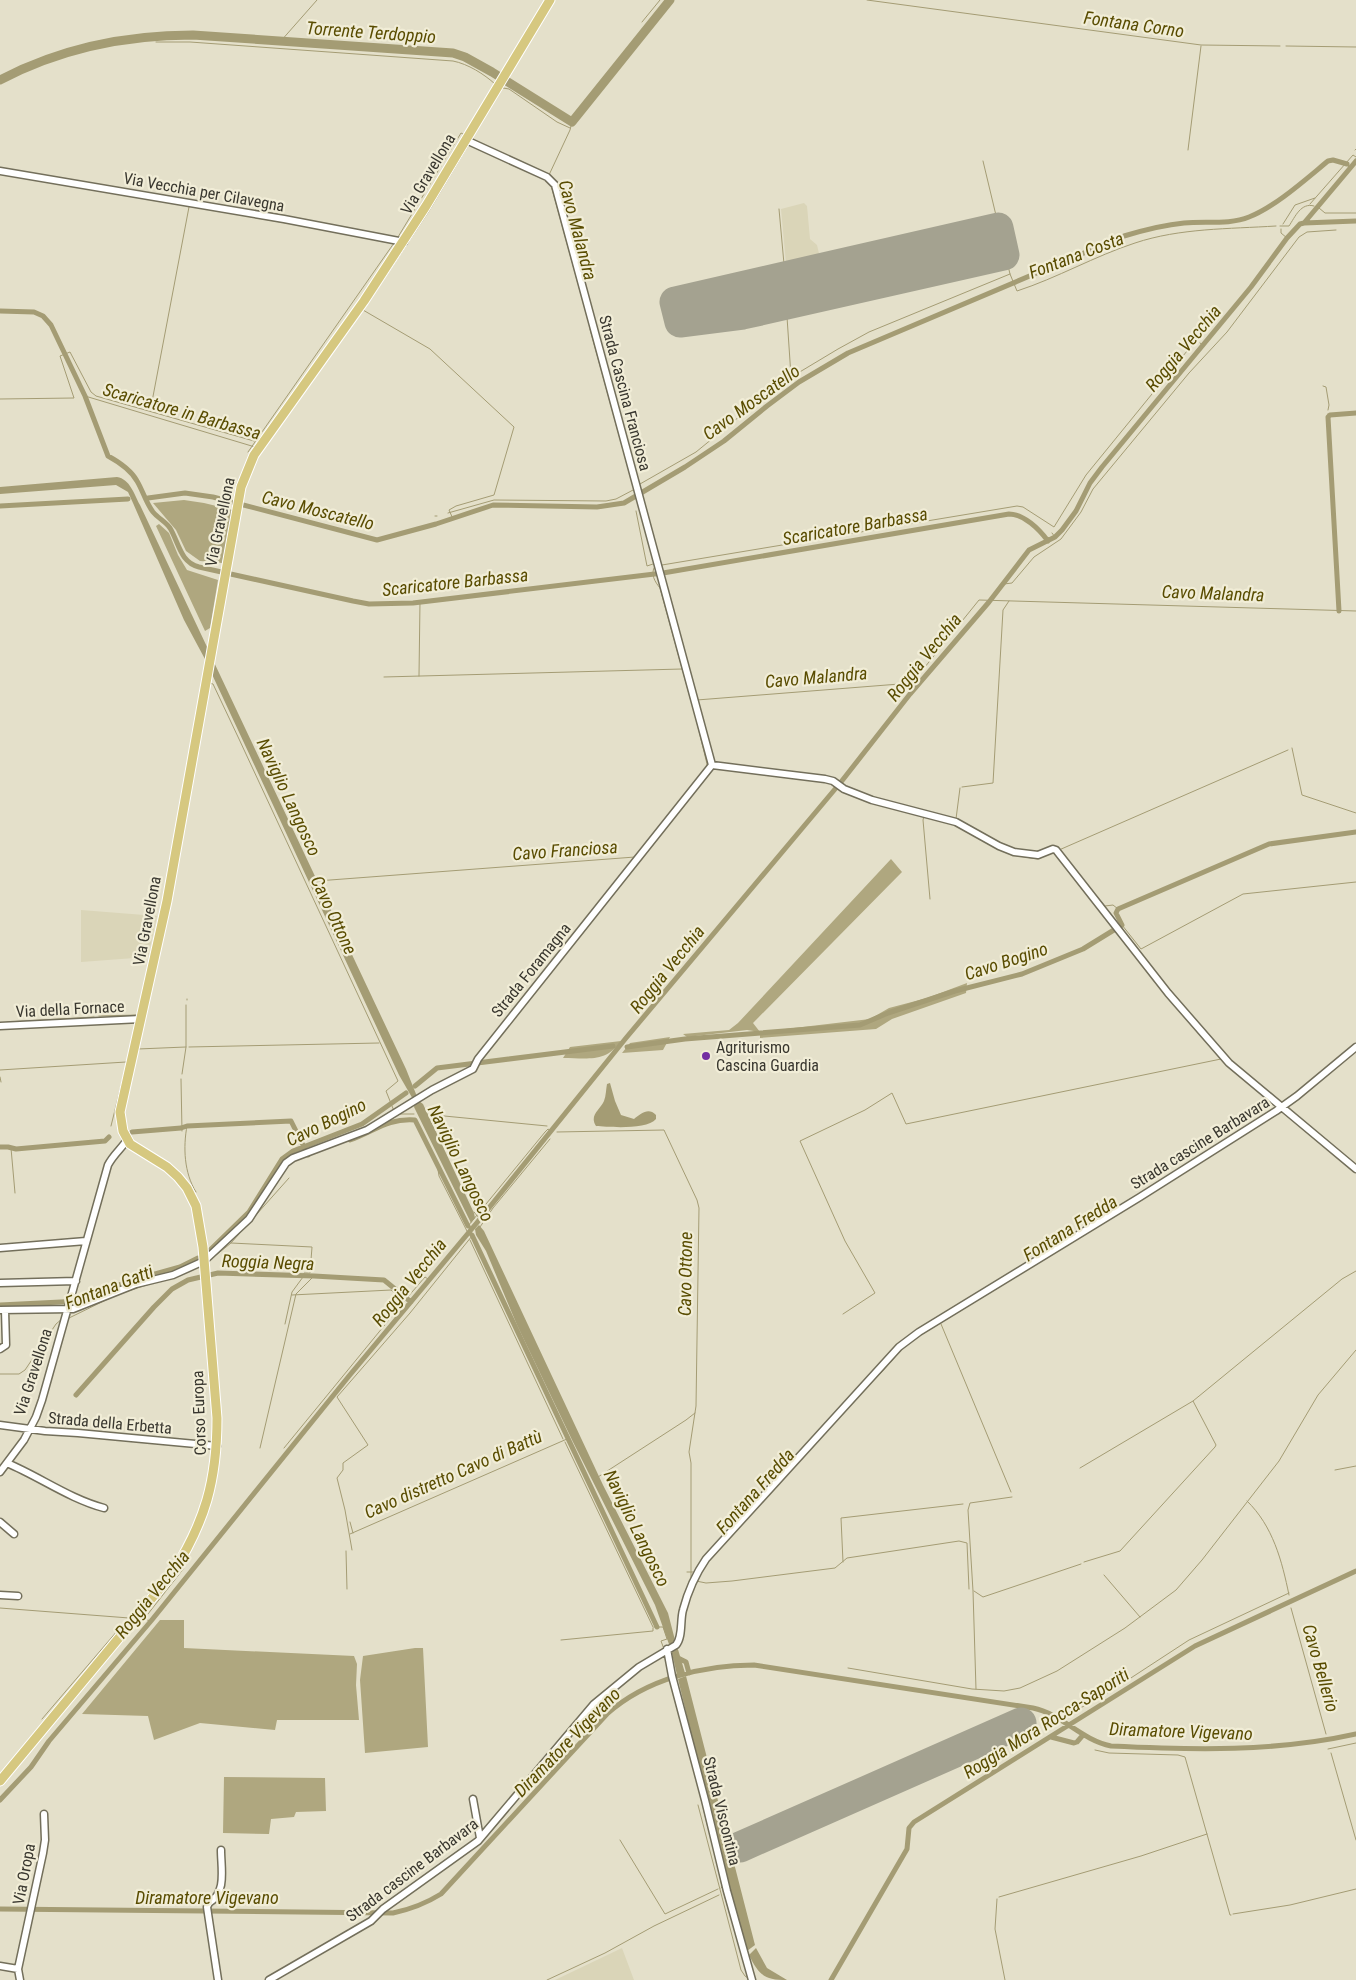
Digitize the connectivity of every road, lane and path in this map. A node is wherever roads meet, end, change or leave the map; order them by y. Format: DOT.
graph roads {
  1 [pos="550,0"];
  2 [pos="468,139"];
  3 [pos="0,171"];
  4 [pos="399,240"];
  5 [pos="712,765"];
  6 [pos="141,1019"];
  7 [pos="0,1026"];
  8 [pos="1356,1047"];
  9 [pos="1281,1107"];
  10 [pos="123,1131"];
  11 [pos="132,1145"];
  12 [pos="113,1155"];
  13 [pos="1356,1169"];
  14 [pos="86,1241"];
  15 [pos="0,1248"];
  16 [pos="204,1261"];
  17 [pos="76,1281"];
  18 [pos="0,1283"];
  19 [pos="3,1310"];
  20 [pos="68,1310"];
  21 [pos="0,1348"];
  22 [pos="0,1425"];
  23 [pos="31,1428"];
  24 [pos="217,1446"];
  25 [pos="7,1463"];
  26 [pos="0,1472"];
  27 [pos="104,1508"];
  28 [pos="0,1522"];
  29 [pos="14,1534"];
  30 [pos="0,1595"];
  31 [pos="18,1596"];
  32 [pos="669,1649"];
  33 [pos="0,1781"];
  34 [pos="473,1799"];
  35 [pos="44,1814"];
  36 [pos="480,1838"];
  37 [pos="221,1850"];
  38 [pos="0,1966"];
  39 [pos="18,1969"];
  40 [pos="752,1977"];
  41 [pos="20,1980"];
  42 [pos="218,1980"];
  43 [pos="269,1980"];
  1 -- 2 [label="main road, Via Gravellona"];
  2 -- 4 [label="main road, Via Gravellona"];
  2 -- 5 [label="street, Strada Cascina Franciosa"];
  3 -- 4 [label="street, Via Vecchia per Cilavegna"];
  4 -- 6 [label="main road, Via Gravellona"];
  5 -- 9 [label="street"];
  5 -- 16 [label="street, Strada Foramagna"];
  6 -- 7 [label="street, Via della Fornace"];
  6 -- 10 [label="main road, Via Gravellona"];
  8 -- 9 [label="street, Strada cascine Barbavara"];
  9 -- 13 [label="street"];
  9 -- 32 [label="street, Strada cascine Barbavara"];
  10 -- 11 [label="main road, Via Gravellona"];
  10 -- 12 [label="street, Via Gravellona"];
  11 -- 12 [label="street"];
  11 -- 16 [label="main road, Corso Europa"];
  12 -- 14 [label="street, Via Gravellona"];
  14 -- 15 [label="street"];
  14 -- 17 [label="street, Via Gravellona"];
  16 -- 20 [label="street"];
  16 -- 24 [label="main road, Corso Europa"];
  17 -- 18 [label="street"];
  17 -- 20 [label="street, Via Gravellona"];
  19 -- 20 [label="street"];
  19 -- 21 [label="street"];
  20 -- 23 [label="street, Via Gravellona"];
  22 -- 23 [label="street, Strada della Erbetta"];
  23 -- 24 [label="street, Strada della Erbetta"];
  23 -- 25 [label="street, Via Gravellona"];
  24 -- 33 [label="main road, Corso Europa"];
  25 -- 26 [label="street, Via Gravellona"];
  25 -- 27 [label="street"];
  28 -- 29 [label="street"];
  30 -- 31 [label="street"];
  32 -- 36 [label="street, Strada cascine Barbavara"];
  32 -- 40 [label="street, Strada Viscontina"];
  34 -- 36 [label="street"];
  35 -- 39 [label="street, Via Oropa"];
  36 -- 43 [label="street, Strada cascine Barbavara"];
  37 -- 42 [label="street"];
  38 -- 39 [label="street"];
  39 -- 41 [label="street, Via Oropa"];
}
